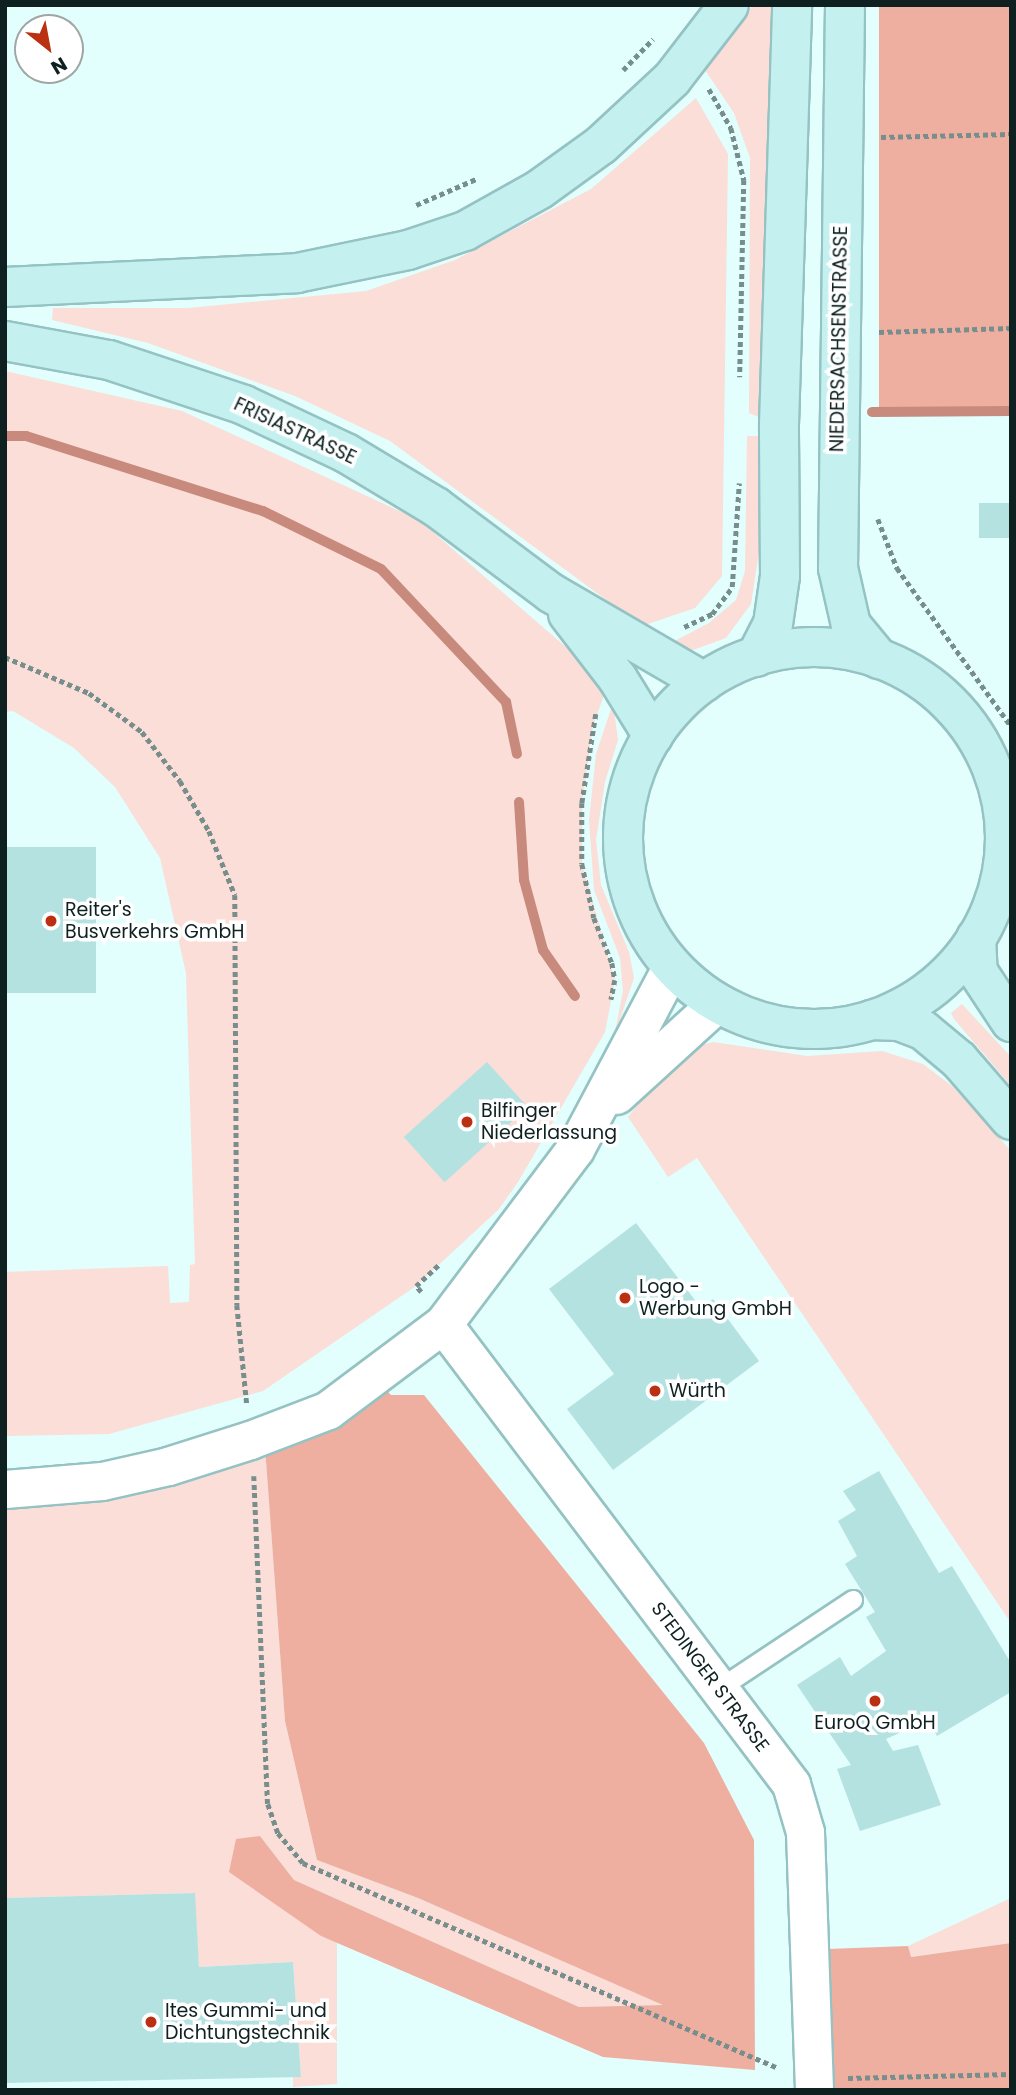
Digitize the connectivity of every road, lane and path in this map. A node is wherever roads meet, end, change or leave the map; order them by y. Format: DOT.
graph roads {
  1 [pos="729,5"];
  2 [pos="792,5"];
  3 [pos="845,5"];
  4 [pos="686,64"];
  5 [pos="617,76"];
  6 [pos="1011,134"];
  7 [pos="880,151"];
  8 [pos="482,176"];
  9 [pos="406,209"];
  10 [pos="5,287"];
  11 [pos="876,321"];
  12 [pos="1011,328"];
  13 [pos="876,332"];
  14 [pos="5,341"];
  15 [pos="875,345"];
  16 [pos="740,383"];
  17 [pos="874,510"];
  18 [pos="551,593"];
  19 [pos="5,657"];
  20 [pos="757,657"];
  21 [pos="879,659"];
  22 [pos="704,682"];
  23 [pos="1011,726"];
  24 [pos="653,736"];
  25 [pos="1004,785"];
  26 [pos="1008,843"];
  27 [pos="976,938"];
  28 [pos="671,966"];
  29 [pos="717,1003"];
  30 [pos="871,1020"];
  31 [pos="1011,1022"];
  32 [pos="599,1109"];
  33 [pos="1011,1119"];
  34 [pos="443,1324"];
  35 [pos="250,1440"];
  36 [pos="5,1489"];
  37 [pos="853,1600"];
  38 [pos="719,1689"];
  39 [pos="1011,2074"];
  40 [pos="814,2084"];
  1 -- 4 [label="main road"];
  2 -- 20 [label="main road"];
  3 -- 21 [label="main road, NIEDERSACHSENSTRASSE"];
  4 -- 5 [label="path"];
  4 -- 10 [label="main road"];
  4 -- 16 [label="path"];
  6 -- 7 [label="path"];
  8 -- 9 [label="path"];
  11 -- 13 [label="path"];
  12 -- 13 [label="path"];
  13 -- 15 [label="path"];
  14 -- 18 [label="main road, FRISIASTRASSE"];
  17 -- 23 [label="path"];
  18 -- 22 [label="main road, FRISIASTRASSE"];
  18 -- 24 [label="main road, FRISIASTRASSE"];
  19 -- 35 [label="path"];
  20 -- 21 [label="main road, NIEDERSACHSENSTRASSE"];
  20 -- 22 [label="main road, NIEDERSACHSENSTRASSE"];
  21 -- 25 [label="main road, NIEDERSACHSENSTRASSE"];
  22 -- 24 [label="main road, NIEDERSACHSENSTRASSE"];
  24 -- 28 [label="main road, NIEDERSACHSENSTRASSE"];
  25 -- 26 [label="main road, NIEDERSACHSENSTRASSE"];
  26 -- 27 [label="main road, NIEDERSACHSENSTRASSE"];
  27 -- 30 [label="main road, NIEDERSACHSENSTRASSE"];
  27 -- 31 [label="main road"];
  28 -- 29 [label="main road, NIEDERSACHSENSTRASSE"];
  28 -- 32 [label="street"];
  29 -- 30 [label="main road, NIEDERSACHSENSTRASSE"];
  29 -- 32 [label="street"];
  30 -- 33 [label="main road, NIEDERSACHSENSTRASSE"];
  32 -- 34 [label="street"];
  34 -- 35 [label="street"];
  34 -- 38 [label="street, STEDINGER STRASSE"];
  35 -- 36 [label="street"];
  35 -- 40 [label="path"];
  37 -- 38 [label="lane"];
  38 -- 40 [label="street, STEDINGER STRASSE"];
  39 -- 40 [label="path"];
}
